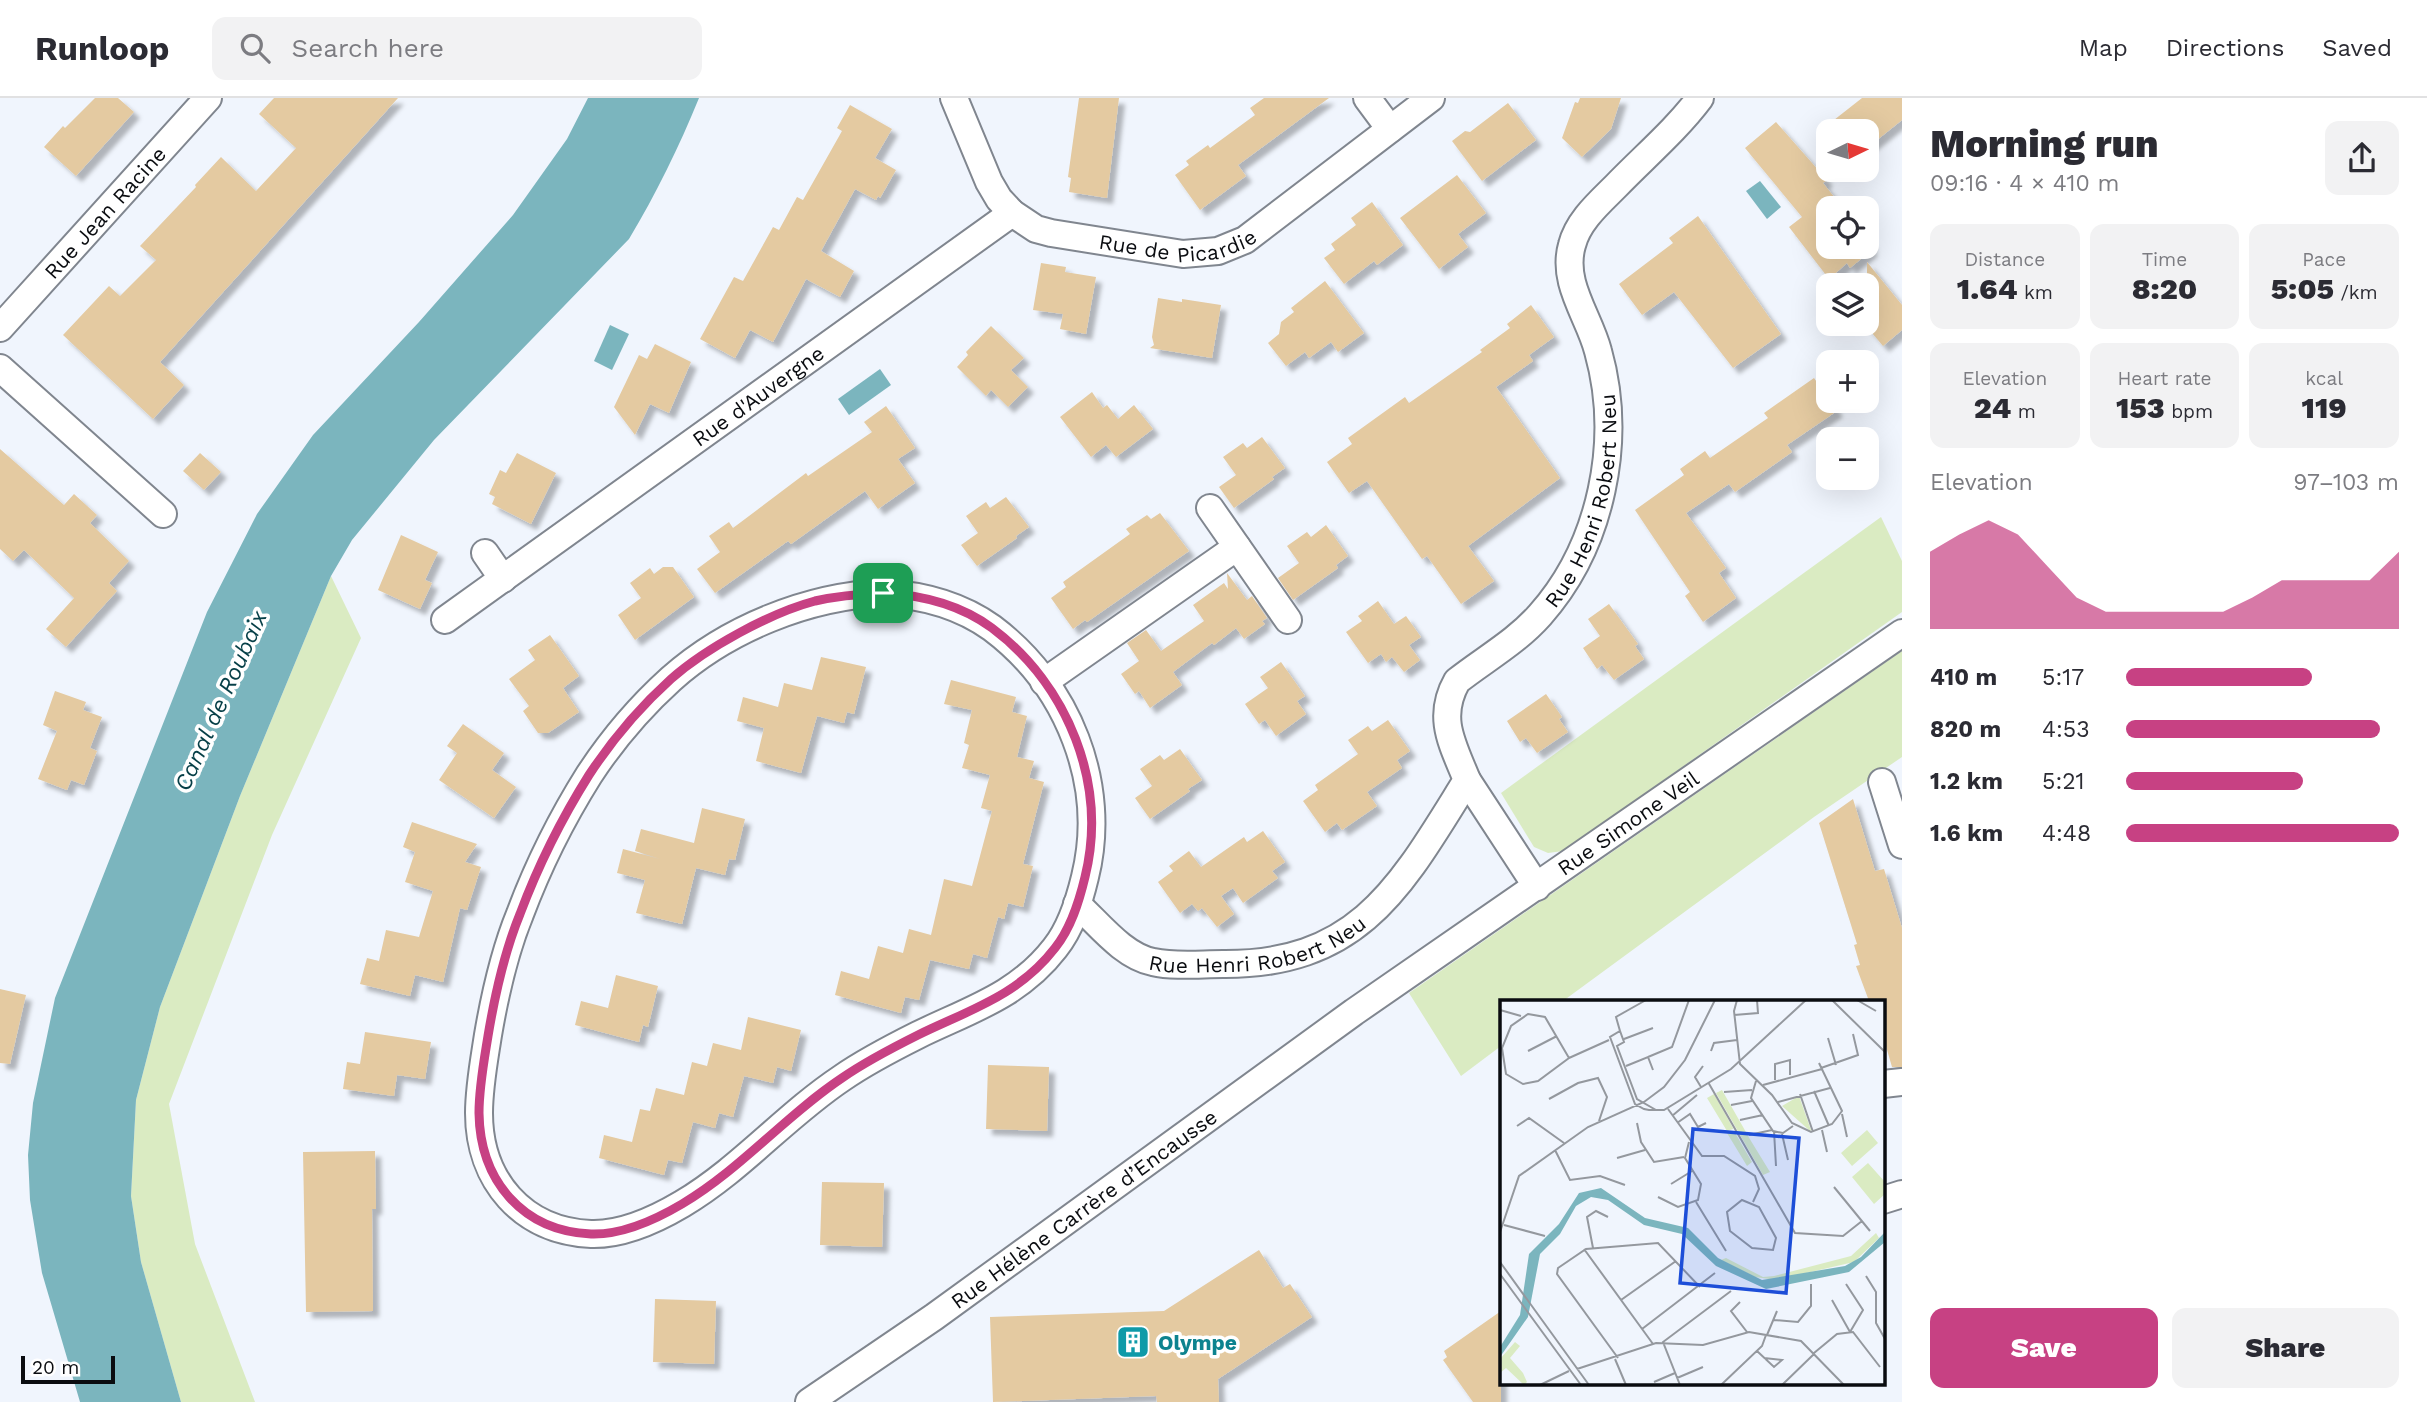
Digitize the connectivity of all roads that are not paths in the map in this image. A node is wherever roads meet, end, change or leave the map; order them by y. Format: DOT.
graph roads {
  1 [pos="208,98"];
  2 [pos="954,98"];
  3 [pos="1367,98"];
  4 [pos="1431,98"];
  5 [pos="1700,98"];
  6 [pos="1391,129"];
  7 [pos="1012,213"];
  8 [pos="0,328"];
  9 [pos="0,368"];
  10 [pos="1210,508"];
  11 [pos="163,514"];
  12 [pos="1237,547"];
  13 [pos="485,553"];
  14 [pos="503,579"];
  15 [pos="445,620"];
  16 [pos="1288,620"];
  17 [pos="1902,634"];
  18 [pos="1044,682"];
  19 [pos="1467,780"];
  20 [pos="1882,782"];
  21 [pos="1902,845"];
  22 [pos="1537,887"];
  23 [pos="1077,904"];
  24 [pos="1354,1013"];
  25 [pos="1902,1082"];
  26 [pos="1884,1084"];
  27 [pos="1902,1194"];
  28 [pos="1884,1200"];
  29 [pos="809,1402"];
  1 -- 8 [label="street, Rue Jean Racine"];
  2 -- 7 [label="street, Rue de Picardie"];
  3 -- 6 [label="street"];
  4 -- 6 [label="street, Rue de Picardie"];
  5 -- 19 [label="street, Rue Henri Robert Neu"];
  6 -- 7 [label="street, Rue de Picardie"];
  7 -- 14 [label="street, Rue d'Auvergne"];
  9 -- 11 [label="street"];
  10 -- 12 [label="street"];
  12 -- 16 [label="street"];
  12 -- 18 [label="street"];
  13 -- 14 [label="street"];
  14 -- 15 [label="street, Rue d'Auvergne"];
  17 -- 22 [label="street, Rue Simone Veil"];
  18 -- 23 [label="street"];
  18 -- 23 [label="street"];
  19 -- 22 [label="street, Rue Henri Robert Neu"];
  19 -- 23 [label="street, Rue Henri Robert Neu"];
  20 -- 21 [label="street"];
  22 -- 24 [label="street, Rue Simone Veil"];
  24 -- 29 [label="street, Rue Hélène Carrère d’Encausse"];
  25 -- 26 [label="street"];
  27 -- 28 [label="street"];
}
